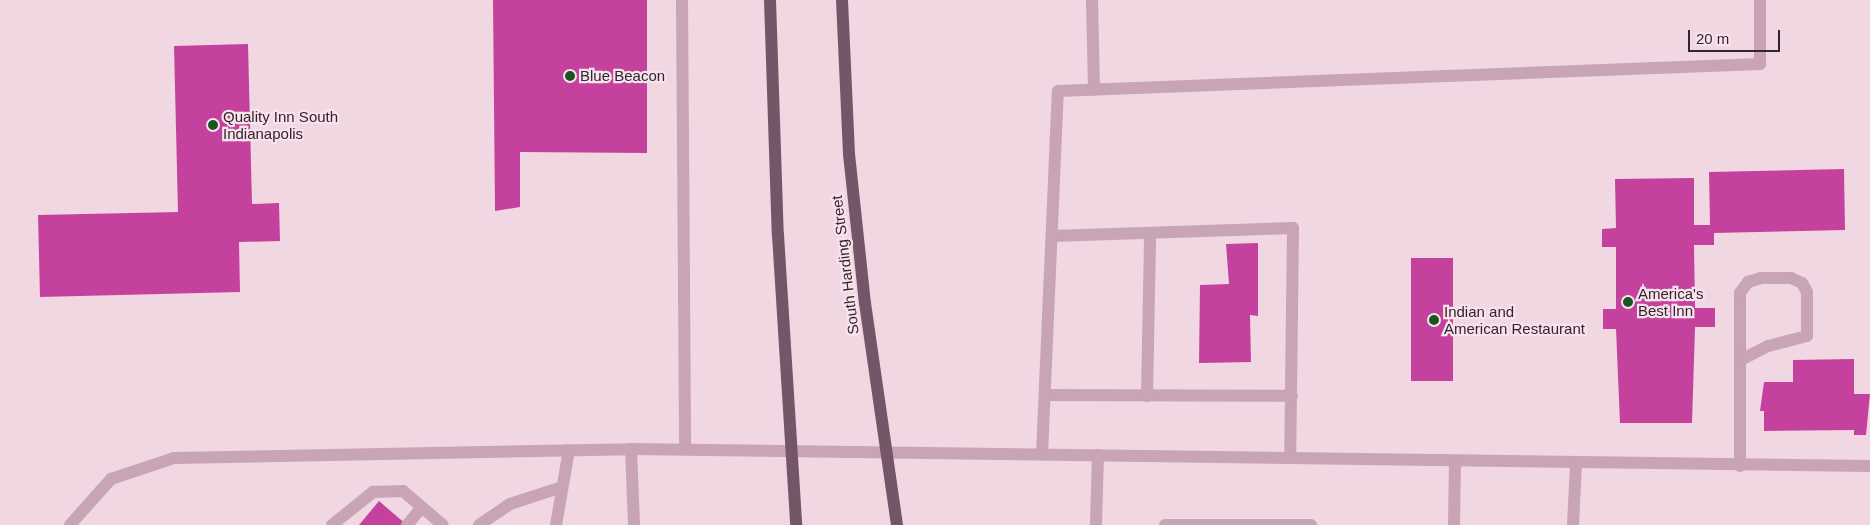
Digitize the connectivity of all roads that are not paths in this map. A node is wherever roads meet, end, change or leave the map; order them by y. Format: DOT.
graph roads {
  1 [pos="682,0"];
  2 [pos="770,0"];
  3 [pos="842,0"];
  4 [pos="1092,0"];
  5 [pos="1760,0"];
  6 [pos="1094,90"];
  7 [pos="1150,233"];
  8 [pos="1052,236"];
  9 [pos="1741,360"];
  10 [pos="1045,395"];
  11 [pos="1147,396"];
  12 [pos="1292,396"];
  13 [pos="631,449"];
  14 [pos="685,449"];
  15 [pos="569,450"];
  16 [pos="793,451"];
  17 [pos="886,451"];
  18 [pos="1042,454"];
  19 [pos="1098,455"];
  20 [pos="1290,458"];
  21 [pos="1455,460"];
  22 [pos="1576,463"];
  23 [pos="1740,466"];
  24 [pos="1870,466"];
  25 [pos="560,488"];
  26 [pos="422,507"];
  27 [pos="70,525"];
  28 [pos="332,525"];
  29 [pos="407,525"];
  30 [pos="443,525"];
  31 [pos="479,525"];
  32 [pos="556,525"];
  33 [pos="634,525"];
  34 [pos="796,525"];
  35 [pos="897,525"];
  36 [pos="1096,525"];
  37 [pos="1165,525"];
  38 [pos="1311,525"];
  39 [pos="1454,525"];
  40 [pos="1573,525"];
  1 -- 14 [label="lane"];
  2 -- 16 [label="main road"];
  3 -- 17 [label="main road, South Harding Street"];
  4 -- 6 [label="lane"];
  5 -- 6 [label="lane"];
  6 -- 8 [label="lane"];
  7 -- 8 [label="lane"];
  7 -- 11 [label="lane"];
  7 -- 12 [label="lane"];
  8 -- 10 [label="lane"];
  9 -- 9 [label="lane"];
  9 -- 23 [label="lane"];
  10 -- 11 [label="lane"];
  10 -- 18 [label="lane"];
  11 -- 12 [label="lane"];
  12 -- 20 [label="lane"];
  13 -- 14 [label="lane"];
  13 -- 15 [label="lane"];
  13 -- 33 [label="lane"];
  14 -- 16 [label="lane"];
  15 -- 25 [label="lane"];
  15 -- 27 [label="lane"];
  16 -- 17 [label="lane"];
  16 -- 34 [label="main road"];
  17 -- 18 [label="lane"];
  17 -- 35 [label="main road, South Harding Street"];
  18 -- 19 [label="lane"];
  19 -- 20 [label="lane"];
  19 -- 36 [label="lane"];
  20 -- 21 [label="lane"];
  21 -- 22 [label="lane"];
  21 -- 39 [label="lane"];
  22 -- 23 [label="lane"];
  22 -- 40 [label="lane"];
  23 -- 24 [label="lane"];
  25 -- 31 [label="lane"];
  25 -- 32 [label="lane"];
  26 -- 28 [label="lane"];
  26 -- 29 [label="lane"];
  26 -- 30 [label="lane"];
  37 -- 38 [label="lane"];
}
